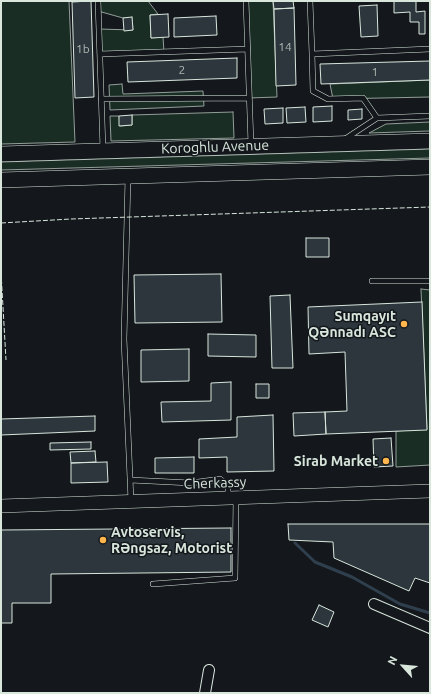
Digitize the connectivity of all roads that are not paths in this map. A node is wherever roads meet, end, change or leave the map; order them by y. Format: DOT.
graph roads {
  1 [pos="98,1"];
  2 [pos="246,1"];
  3 [pos="310,1"];
  4 [pos="248,49"];
  5 [pos="430,49"];
  6 [pos="100,54"];
  7 [pos="312,54"];
  8 [pos="249,98"];
  9 [pos="101,100"];
  10 [pos="430,116"];
  11 [pos="377,118"];
  12 [pos="430,141"];
  13 [pos="338,144"];
  14 [pos="251,146"];
  15 [pos="103,151"];
  16 [pos="1,154"];
  17 [pos="430,167"];
  18 [pos="128,176"];
  19 [pos="1,180"];
  20 [pos="372,281"];
  21 [pos="430,281"];
  22 [pos="130,480"];
  23 [pos="430,491"];
  24 [pos="232,498"];
  25 [pos="131,502"];
  26 [pos="1,506"];
  27 [pos="153,584"];
  28 [pos="374,604"];
  29 [pos="430,628"];
  30 [pos="209,670"];
  31 [pos="205,693"];
  1 -- 6 [label="lane"];
  2 -- 4 [label="lane"];
  3 -- 7 [label="lane"];
  4 -- 6 [label="lane"];
  4 -- 8 [label="lane"];
  5 -- 7 [label="lane"];
  6 -- 9 [label="lane"];
  7 -- 11 [label="lane"];
  8 -- 9 [label="lane"];
  8 -- 14 [label="lane"];
  9 -- 15 [label="lane"];
  10 -- 11 [label="lane"];
  11 -- 13 [label="lane"];
  12 -- 13 [label="main road, Koroghlu Avenue"];
  13 -- 14 [label="main road, Koroghlu Avenue"];
  14 -- 15 [label="main road, Koroghlu Avenue"];
  15 -- 16 [label="main road, Koroghlu Avenue"];
  17 -- 18 [label="main road, Koroghlu Avenue"];
  18 -- 19 [label="main road, Koroghlu Avenue"];
  18 -- 22 [label="lane"];
  20 -- 21 [label="lane"];
  22 -- 24 [label="lane"];
  22 -- 25 [label="lane"];
  23 -- 24 [label="street, Cherkassy"];
  24 -- 25 [label="street, Cherkassy"];
  24 -- 27 [label="lane"];
  25 -- 26 [label="street, Cherkassy"];
  28 -- 29 [label="street"];
  30 -- 31 [label="street"];
}
